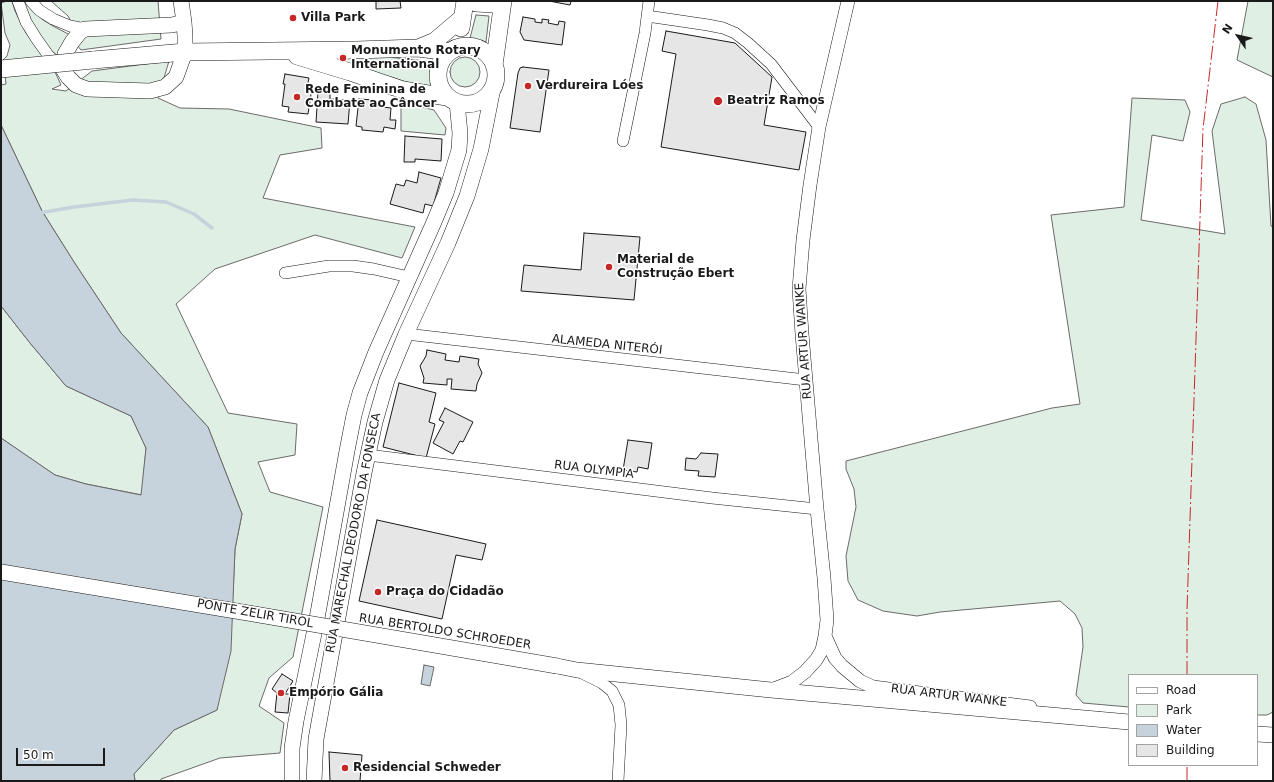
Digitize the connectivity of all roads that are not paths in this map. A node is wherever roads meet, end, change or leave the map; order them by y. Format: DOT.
graph roads {
  1 [pos="18,1"];
  2 [pos="31,1"];
  3 [pos="182,1"];
  4 [pos="465,1"];
  5 [pos="472,1"];
  6 [pos="497,1"];
  7 [pos="503,1"];
  8 [pos="649,1"];
  9 [pos="848,1"];
  10 [pos="647,16"];
  11 [pos="462,18"];
  12 [pos="184,22"];
  13 [pos="85,29"];
  14 [pos="418,48"];
  15 [pos="453,50"];
  16 [pos="185,52"];
  17 [pos="279,52"];
  18 [pos="494,65"];
  19 [pos="1,69"];
  20 [pos="64,70"];
  21 [pos="493,88"];
  22 [pos="452,100"];
  23 [pos="820,127"];
  24 [pos="623,141"];
  25 [pos="434,222"];
  26 [pos="454,227"];
  27 [pos="285,272"];
  28 [pos="409,277"];
  29 [pos="406,334"];
  30 [pos="806,380"];
  31 [pos="368,455"];
  32 [pos="817,509"];
  33 [pos="1,572"];
  34 [pos="336,627"];
  35 [pos="825,636"];
  36 [pos="553,665"];
  37 [pos="576,670"];
  38 [pos="771,690"];
  39 [pos="1096,719"];
  40 [pos="1128,722"];
  41 [pos="1258,734"];
  42 [pos="1273,735"];
  43 [pos="292,781"];
  44 [pos="314,781"];
  45 [pos="618,781"];
  1 -- 20 [label="street"];
  2 -- 13 [label="street"];
  3 -- 12 [label="main road"];
  4 -- 11 [label="main road"];
  5 -- 6 [label="main road"];
  7 -- 18 [label="main road"];
  8 -- 10 [label="street"];
  9 -- 23 [label="street, RUA ARTUR WANKE"];
  10 -- 23 [label="street"];
  10 -- 24 [label="street"];
  11 -- 14 [label="main road"];
  11 -- 15 [label="main road"];
  12 -- 13 [label="main road"];
  12 -- 16 [label="main road"];
  13 -- 20 [label="main road"];
  14 -- 15 [label="main road"];
  14 -- 17 [label="main road"];
  15 -- 18 [label="main road"];
  15 -- 22 [label="main road"];
  16 -- 17 [label="main road"];
  16 -- 19 [label="main road, bridge"];
  16 -- 20 [label="main road"];
  17 -- 22 [label="main road"];
  18 -- 21 [label="main road"];
  21 -- 22 [label="main road"];
  21 -- 26 [label="main road, RUA MARECHAL DEODORO DA FONSECA"];
  22 -- 25 [label="main road, RUA MARECHAL DEODORO DA FONSECA"];
  23 -- 30 [label="street, RUA ARTUR WANKE"];
  25 -- 26 [label="main road"];
  25 -- 28 [label="main road, RUA MARECHAL DEODORO DA FONSECA"];
  26 -- 29 [label="main road, RUA MARECHAL DEODORO DA FONSECA"];
  27 -- 28 [label="street"];
  28 -- 43 [label="main road, RUA MARECHAL DEODORO DA FONSECA"];
  29 -- 30 [label="street, ALAMEDA NITERÓI"];
  29 -- 31 [label="main road, RUA MARECHAL DEODORO DA FONSECA"];
  30 -- 32 [label="street, RUA ARTUR WANKE"];
  31 -- 32 [label="street, RUA OLYMPIA"];
  31 -- 34 [label="main road, RUA MARECHAL DEODORO DA FONSECA"];
  32 -- 35 [label="street, RUA ARTUR WANKE"];
  33 -- 36 [label="main road, PONTE ZELIR TIROL, bridge"];
  34 -- 36 [label="street, RUA BERTOLDO SCHROEDER"];
  34 -- 44 [label="main road, RUA MARECHAL DEODORO DA FONSECA"];
  35 -- 38 [label="street, RUA ARTUR WANKE"];
  35 -- 39 [label="street, RUA ARTUR WANKE"];
  36 -- 37 [label="main road, PONTE ZELIR TIROL"];
  37 -- 38 [label="main road, PONTE ZELIR TIROL"];
  37 -- 45 [label="street"];
  38 -- 39 [label="main road, PONTE ZELIR TIROL"];
  39 -- 40 [label="main road, PONTE ZELIR TIROL"];
  41 -- 42 [label="main road"];
}
